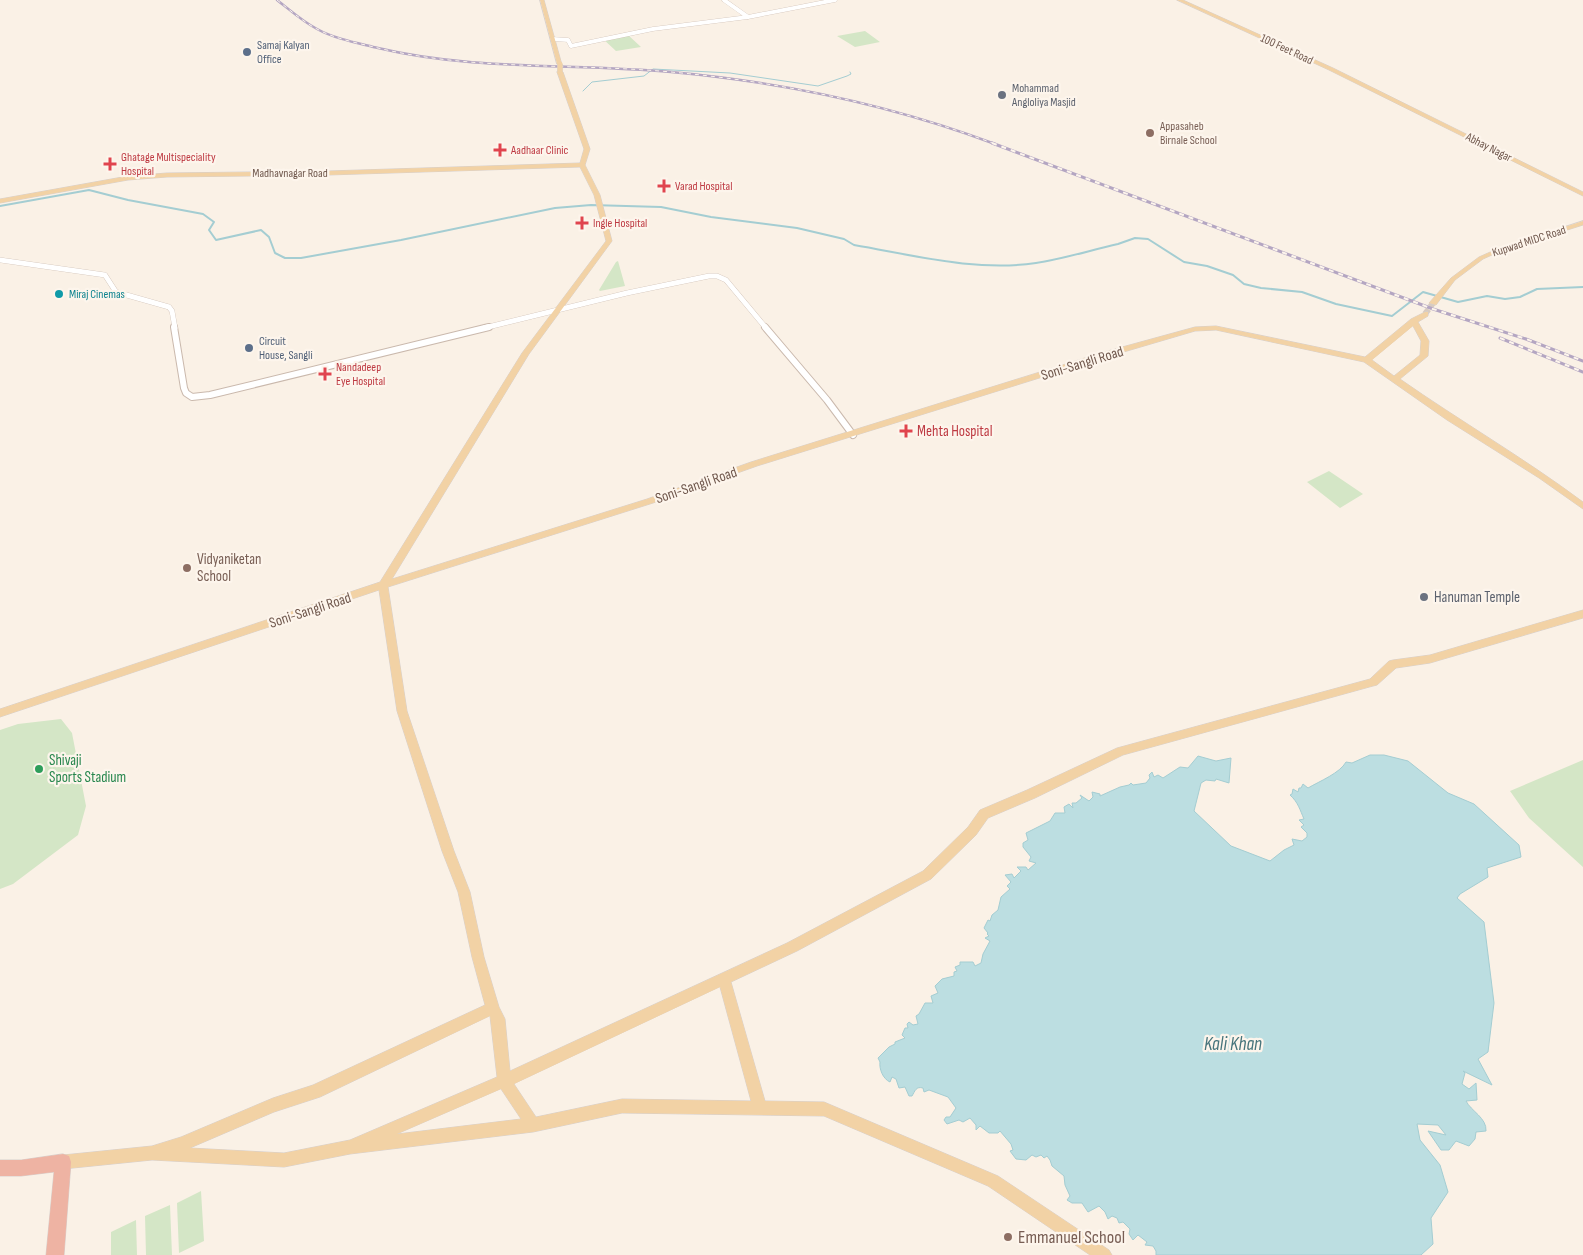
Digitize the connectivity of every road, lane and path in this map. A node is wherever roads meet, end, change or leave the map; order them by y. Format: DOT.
graph roads {
  1 [pos="542,0"];
  2 [pos="724,0"];
  3 [pos="835,0"];
  4 [pos="1180,0"];
  5 [pos="1188,0"];
  6 [pos="748,17"];
  7 [pos="553,39"];
  8 [pos="1394,101"];
  9 [pos="582,165"];
  10 [pos="1583,189"];
  11 [pos="1583,194"];
  12 [pos="0,201"];
  13 [pos="1583,223"];
  14 [pos="0,260"];
  15 [pos="1433,302"];
  16 [pos="557,310"];
  17 [pos="1425,314"];
  18 [pos="1414,321"];
  19 [pos="1366,360"];
  20 [pos="1395,379"];
  21 [pos="853,434"];
  22 [pos="1583,506"];
  23 [pos="384,585"];
  24 [pos="1583,614"];
  25 [pos="0,713"];
  26 [pos="724,979"];
  27 [pos="493,1008"];
  28 [pos="504,1081"];
  29 [pos="760,1108"];
  30 [pos="533,1125"];
  31 [pos="350,1147"];
  32 [pos="152,1153"];
  33 [pos="63,1162"];
  34 [pos="0,1168"];
  35 [pos="55,1255"];
  36 [pos="1104,1255"];
  1 -- 7 [label="main road"];
  2 -- 6 [label="street"];
  3 -- 6 [label="street"];
  4 -- 8 [label="main road, 100 Feet Road"];
  5 -- 10 [label="main road"];
  6 -- 7 [label="street"];
  7 -- 9 [label="main road, bridge"];
  8 -- 11 [label="main road, Abhay Nagar"];
  9 -- 12 [label="main road, Madhavnagar Road"];
  9 -- 16 [label="main road"];
  13 -- 15 [label="main road, Kupwad MIDC Road"];
  14 -- 16 [label="street"];
  16 -- 21 [label="street"];
  16 -- 23 [label="main road"];
  17 -- 18 [label="main road"];
  18 -- 19 [label="main road"];
  18 -- 20 [label="main road"];
  19 -- 20 [label="main road, Soni-Sangli Road"];
  19 -- 21 [label="main road, Soni-Sangli Road"];
  20 -- 22 [label="main road, Soni-Sangli Road"];
  21 -- 23 [label="main road, Soni-Sangli Road"];
  23 -- 25 [label="main road, Soni-Sangli Road"];
  23 -- 27 [label="main road"];
  24 -- 26 [label="main road"];
  26 -- 28 [label="main road"];
  26 -- 29 [label="main road"];
  27 -- 28 [label="main road"];
  27 -- 32 [label="main road"];
  28 -- 30 [label="main road"];
  28 -- 31 [label="main road"];
  29 -- 30 [label="main road"];
  29 -- 36 [label="main road"];
  30 -- 31 [label="main road"];
  31 -- 32 [label="main road"];
  32 -- 33 [label="main road"];
  33 -- 34 [label="highway"];
  33 -- 35 [label="highway"];
}
